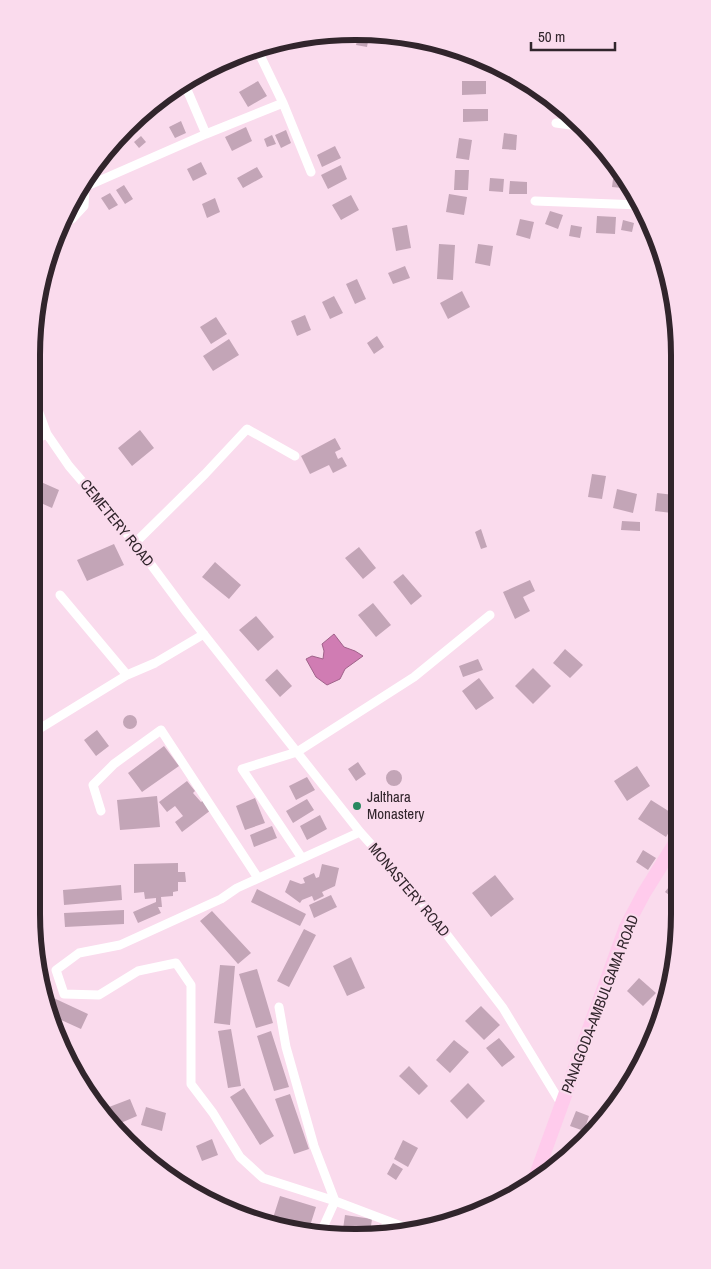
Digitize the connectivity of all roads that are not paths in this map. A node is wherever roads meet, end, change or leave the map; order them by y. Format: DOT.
graph roads {
  1 [pos="260,55"];
  2 [pos="187,89"];
  3 [pos="283,102"];
  4 [pos="556,123"];
  5 [pos="572,125"];
  6 [pos="206,134"];
  7 [pos="311,172"];
  8 [pos="92,182"];
  9 [pos="85,194"];
  10 [pos="535,201"];
  11 [pos="633,206"];
  12 [pos="71,219"];
  13 [pos="40,415"];
  14 [pos="47,434"];
  15 [pos="40,437"];
  16 [pos="295,456"];
  17 [pos="135,544"];
  18 [pos="60,595"];
  19 [pos="187,613"];
  20 [pos="490,615"];
  21 [pos="204,634"];
  22 [pos="127,674"];
  23 [pos="40,729"];
  24 [pos="297,752"];
  25 [pos="101,811"];
  26 [pos="360,832"];
  27 [pos="671,850"];
  28 [pos="302,858"];
  29 [pos="258,878"];
  30 [pos="279,1007"];
  31 [pos="562,1105"];
  32 [pos="537,1171"];
  33 [pos="335,1201"];
  34 [pos="387,1221"];
  35 [pos="400,1226"];
  36 [pos="323,1227"];
  37 [pos="385,1227"];
  1 -- 3 [label="street"];
  2 -- 6 [label="street"];
  3 -- 6 [label="street"];
  3 -- 7 [label="street"];
  4 -- 5 [label="street"];
  6 -- 8 [label="street"];
  9 -- 12 [label="street"];
  10 -- 11 [label="street"];
  13 -- 14 [label="street, CEMETERY ROAD"];
  14 -- 15 [label="street"];
  14 -- 17 [label="street, CEMETERY ROAD"];
  16 -- 17 [label="street"];
  17 -- 19 [label="street, CEMETERY ROAD"];
  18 -- 22 [label="street"];
  19 -- 21 [label="street, MONASTERY ROAD"];
  20 -- 24 [label="street"];
  21 -- 22 [label="street"];
  21 -- 24 [label="street, MONASTERY ROAD"];
  22 -- 23 [label="street"];
  24 -- 26 [label="street, MONASTERY ROAD"];
  24 -- 28 [label="street"];
  25 -- 29 [label="street"];
  26 -- 28 [label="street"];
  26 -- 31 [label="street, MONASTERY ROAD"];
  27 -- 31 [label="main road, PANAGODA-AMBULGAMA ROAD"];
  28 -- 29 [label="street"];
  29 -- 33 [label="street"];
  30 -- 33 [label="street"];
  31 -- 32 [label="main road, PANAGODA-AMBULGAMA ROAD"];
  33 -- 34 [label="street"];
  33 -- 36 [label="street"];
  34 -- 35 [label="street"];
  34 -- 37 [label="street"];
}
